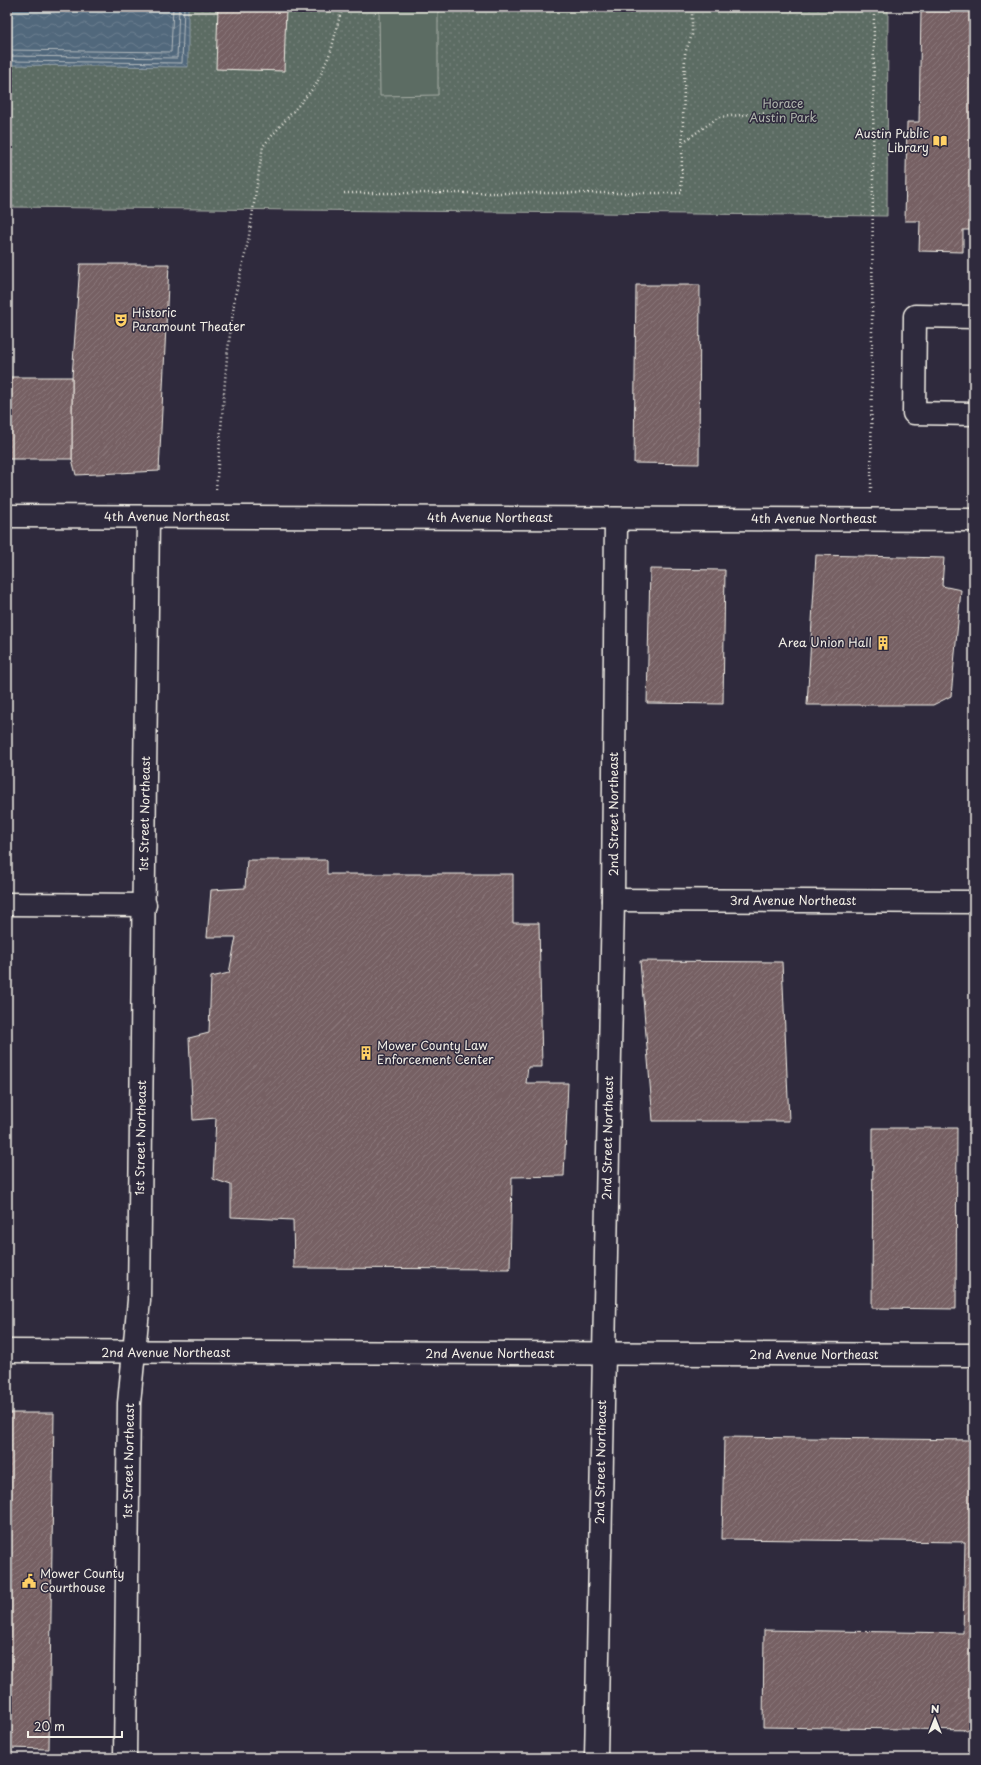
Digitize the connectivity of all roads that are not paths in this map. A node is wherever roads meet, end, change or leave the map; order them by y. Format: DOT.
graph roads {
  1 [pos="974,317"];
  2 [pos="974,414"];
  3 [pos="7,516"];
  4 [pos="148,517"];
  5 [pos="616,519"];
  6 [pos="974,520"];
  7 [pos="613,900"];
  8 [pos="974,902"];
  9 [pos="7,904"];
  10 [pos="145,905"];
  11 [pos="7,1351"];
  12 [pos="134,1353"];
  13 [pos="603,1355"];
  14 [pos="974,1355"];
  15 [pos="125,1758"];
  16 [pos="596,1758"];
  1 -- 2 [label="street"];
  3 -- 4 [label="street, 4th Avenue Northeast"];
  4 -- 5 [label="street, 4th Avenue Northeast"];
  4 -- 10 [label="street, 1st Street Northeast"];
  5 -- 6 [label="street, 4th Avenue Northeast"];
  5 -- 7 [label="street, 2nd Street Northeast"];
  7 -- 8 [label="street, 3rd Avenue Northeast"];
  7 -- 13 [label="street, 2nd Street Northeast"];
  9 -- 10 [label="street"];
  10 -- 12 [label="street, 1st Street Northeast"];
  11 -- 12 [label="street, 2nd Avenue Northeast"];
  12 -- 13 [label="street, 2nd Avenue Northeast"];
  12 -- 15 [label="street, 1st Street Northeast"];
  13 -- 14 [label="street, 2nd Avenue Northeast"];
  13 -- 16 [label="street, 2nd Street Northeast"];
}
